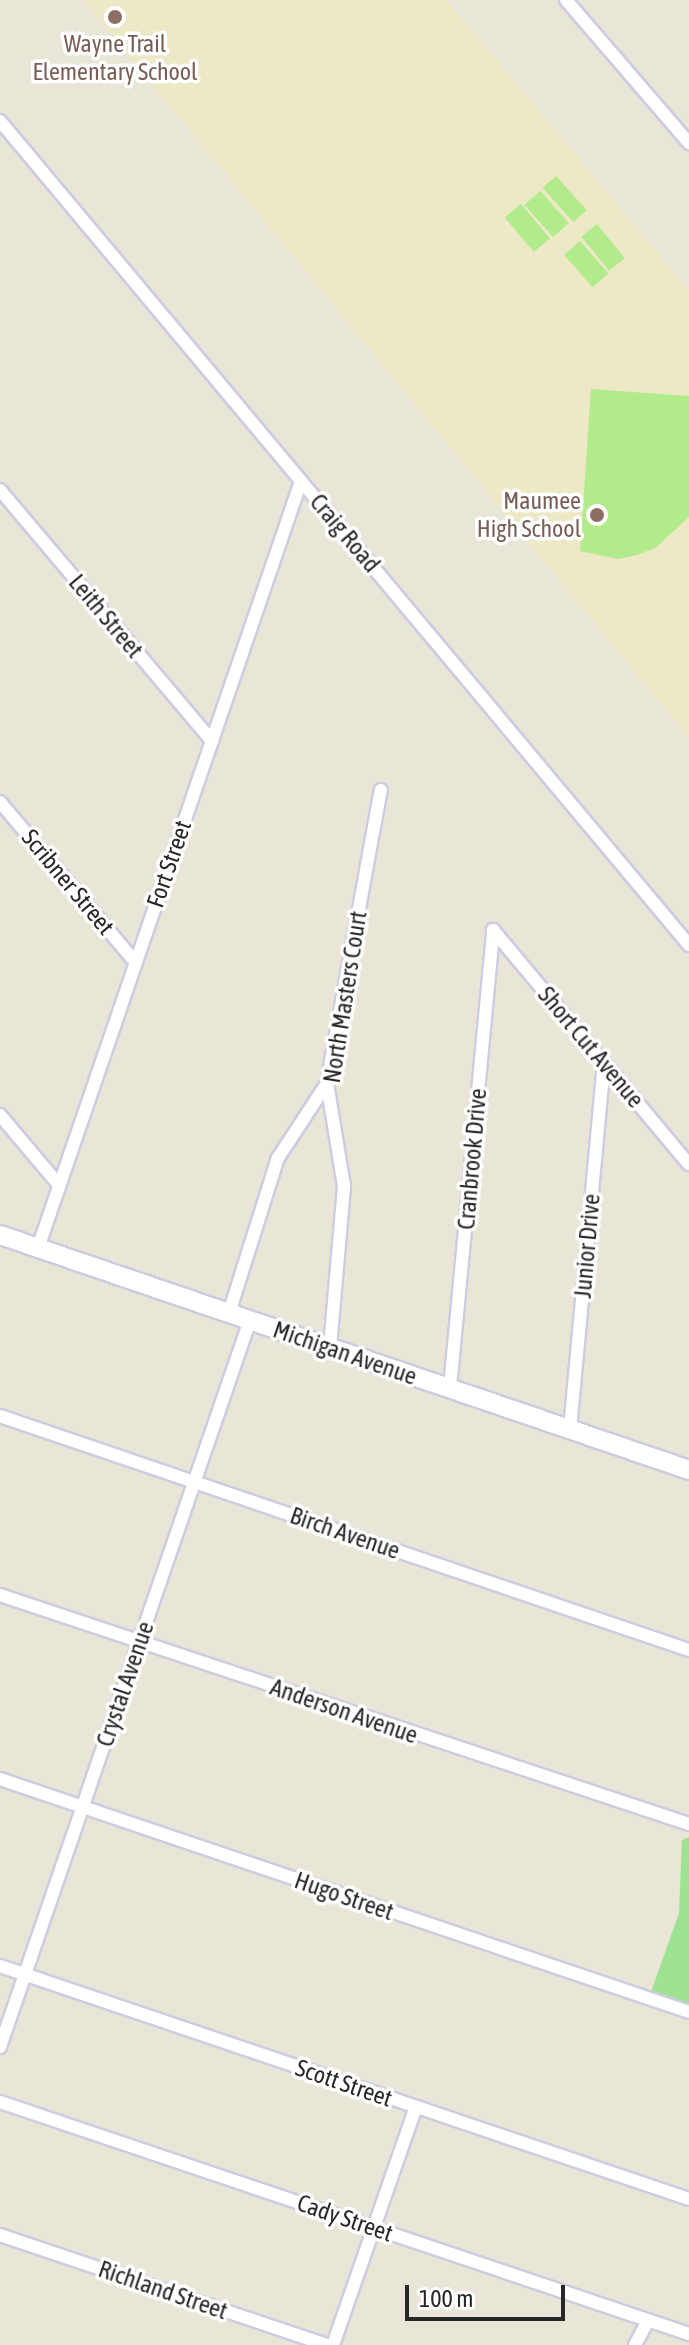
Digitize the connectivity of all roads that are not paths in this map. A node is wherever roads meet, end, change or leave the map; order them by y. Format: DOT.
graph roads {
  1 [pos="566,0"];
  2 [pos="0,121"];
  3 [pos="689,143"];
  4 [pos="301,481"];
  5 [pos="0,490"];
  6 [pos="212,741"];
  7 [pos="381,790"];
  8 [pos="0,802"];
  9 [pos="493,930"];
  10 [pos="689,945"];
  11 [pos="135,962"];
  12 [pos="604,1062"];
  13 [pos="327,1083"];
  14 [pos="0,1115"];
  15 [pos="689,1164"];
  16 [pos="59,1185"];
  17 [pos="0,1235"];
  18 [pos="38,1248"];
  19 [pos="229,1313"];
  20 [pos="250,1320"];
  21 [pos="330,1347"];
  22 [pos="450,1388"];
  23 [pos="0,1416"];
  24 [pos="570,1429"];
  25 [pos="689,1470"];
  26 [pos="194,1482"];
  27 [pos="0,1595"];
  28 [pos="139,1642"];
  29 [pos="689,1650"];
  30 [pos="0,1779"];
  31 [pos="82,1807"];
  32 [pos="689,1824"];
  33 [pos="0,1966"];
  34 [pos="25,1974"];
  35 [pos="689,2012"];
  36 [pos="0,2047"];
  37 [pos="0,2102"];
  38 [pos="416,2107"];
  39 [pos="689,2199"];
  40 [pos="374,2228"];
  41 [pos="0,2235"];
  42 [pos="648,2321"];
  43 [pos="689,2334"];
  44 [pos="326,2345"];
  45 [pos="333,2345"];
  46 [pos="635,2345"];
  1 -- 3 [label="street"];
  2 -- 4 [label="street, Craig Road"];
  4 -- 6 [label="street, Fort Street"];
  4 -- 10 [label="street, Craig Road"];
  5 -- 6 [label="street, Leith Street"];
  6 -- 11 [label="street, Fort Street"];
  7 -- 13 [label="street, North Masters Court"];
  8 -- 11 [label="street, Scribner Street"];
  9 -- 12 [label="street, Short Cut Avenue"];
  9 -- 22 [label="street, Cranbrook Drive"];
  11 -- 16 [label="street, Fort Street"];
  12 -- 15 [label="street, Short Cut Avenue"];
  12 -- 24 [label="street, Junior Drive"];
  13 -- 19 [label="street"];
  13 -- 21 [label="street, North Masters Court"];
  14 -- 16 [label="street"];
  16 -- 18 [label="street, Fort Street"];
  17 -- 18 [label="street, Michigan Avenue"];
  18 -- 19 [label="street, Michigan Avenue"];
  19 -- 20 [label="street, Michigan Avenue"];
  20 -- 21 [label="street, Michigan Avenue"];
  20 -- 26 [label="street, Crystal Avenue"];
  21 -- 22 [label="street, Michigan Avenue"];
  22 -- 24 [label="street, Michigan Avenue"];
  23 -- 26 [label="street, Birch Avenue"];
  24 -- 25 [label="street, Michigan Avenue"];
  26 -- 28 [label="street, Crystal Avenue"];
  26 -- 29 [label="street, Birch Avenue"];
  27 -- 28 [label="street, Anderson Avenue"];
  28 -- 31 [label="street, Crystal Avenue"];
  28 -- 32 [label="street, Anderson Avenue"];
  30 -- 31 [label="street, Hugo Street"];
  31 -- 34 [label="street, Crystal Avenue"];
  31 -- 35 [label="street, Hugo Street"];
  33 -- 34 [label="street, Scott Street"];
  34 -- 36 [label="street, Crystal Avenue"];
  34 -- 38 [label="street, Scott Street"];
  37 -- 40 [label="street, Cady Street"];
  38 -- 39 [label="street, Scott Street"];
  38 -- 40 [label="street"];
  40 -- 42 [label="street, Cady Street"];
  40 -- 45 [label="street"];
  41 -- 44 [label="street, Richland Street"];
  42 -- 43 [label="street, Cady Street"];
  42 -- 46 [label="street"];
}
